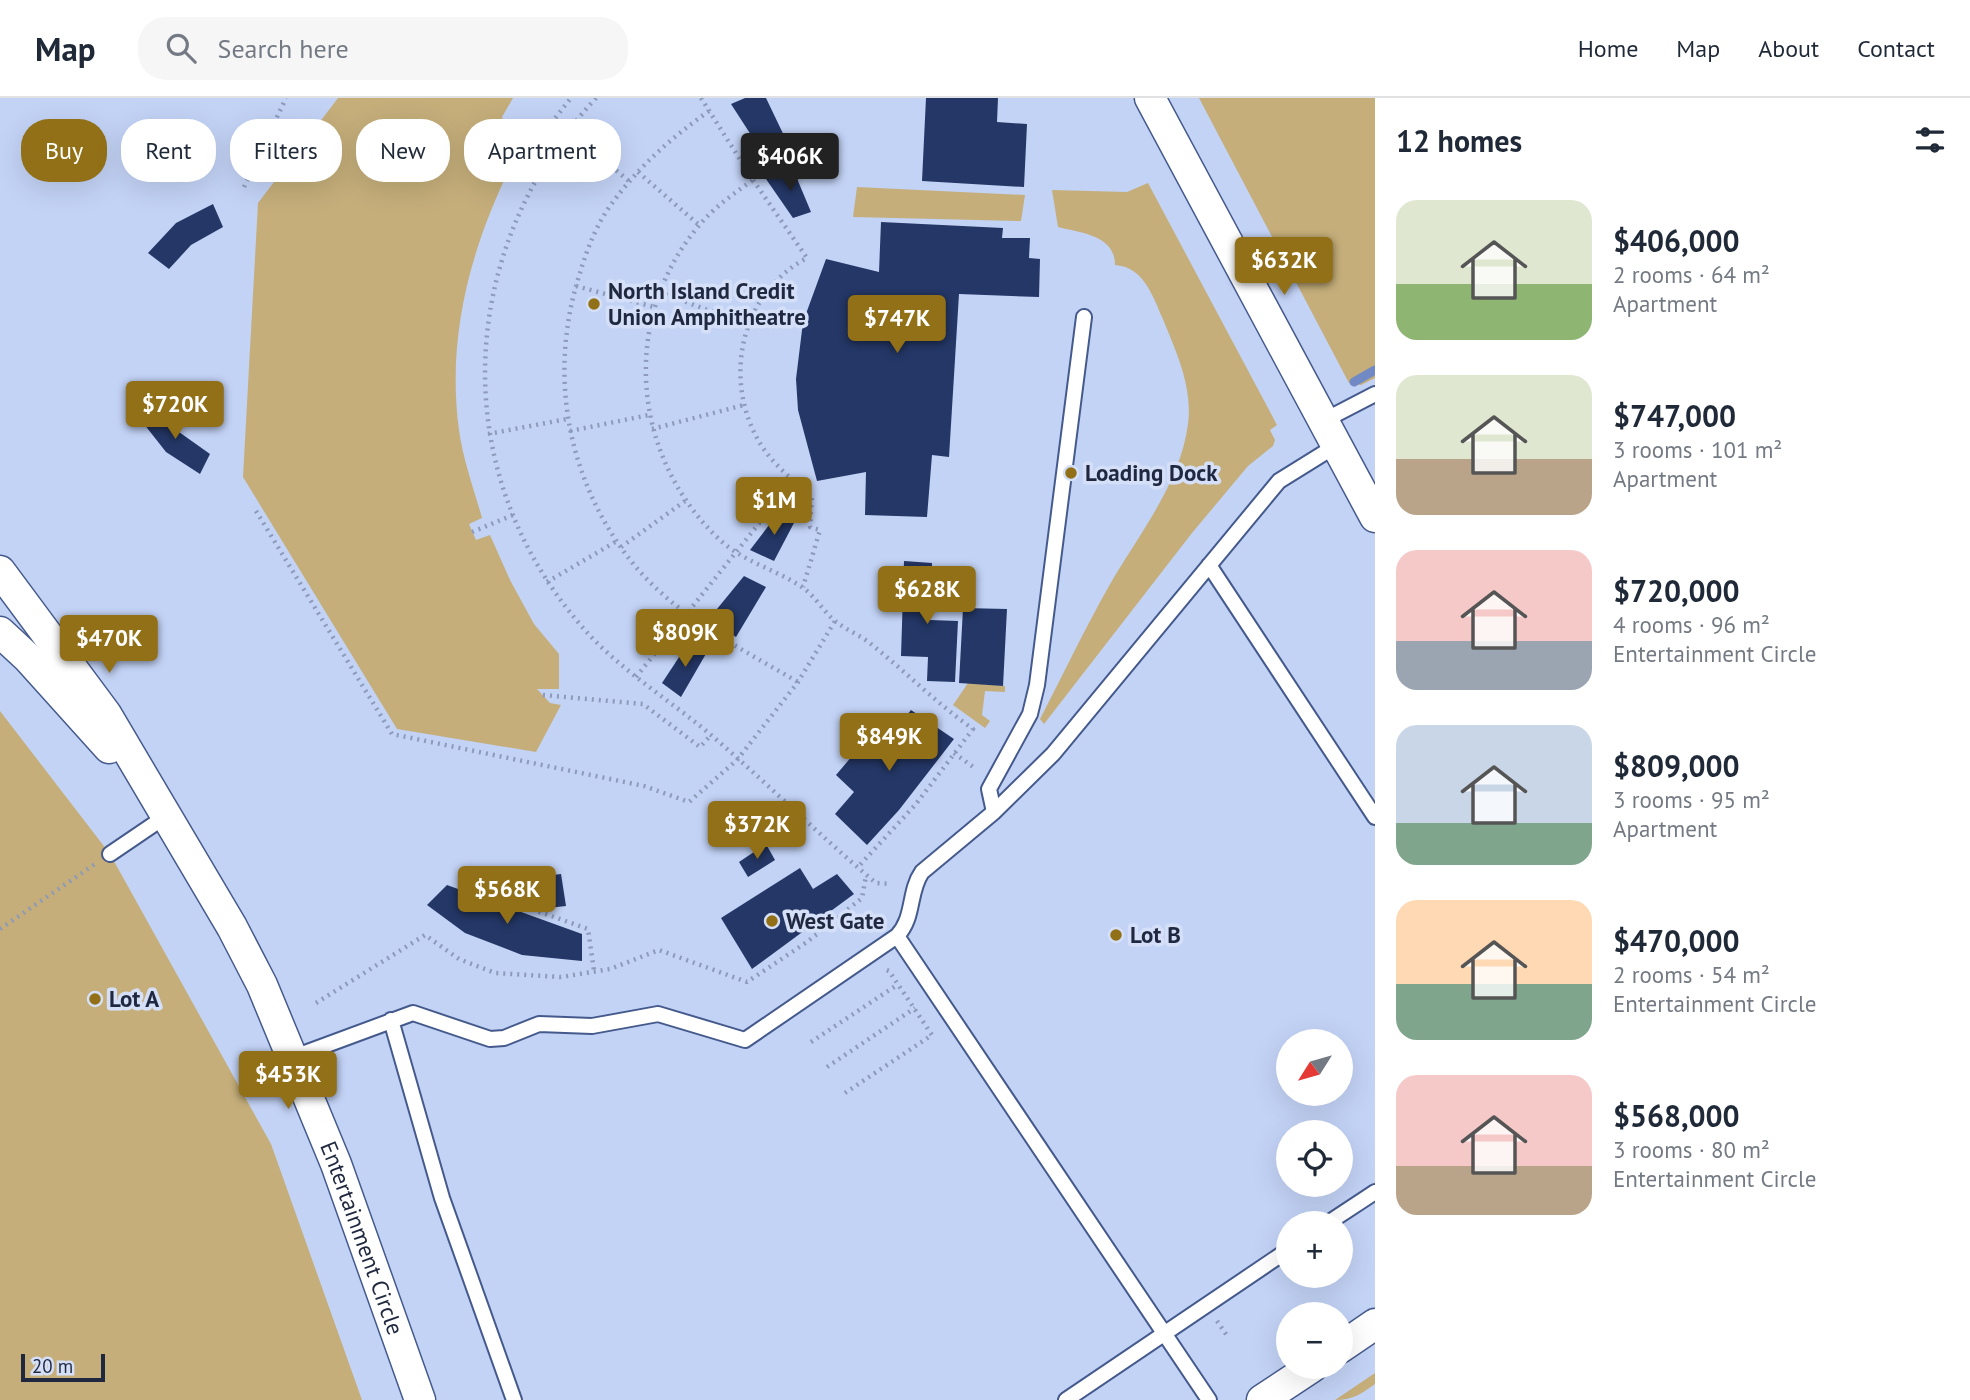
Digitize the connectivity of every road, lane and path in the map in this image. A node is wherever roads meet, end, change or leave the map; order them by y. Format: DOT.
graph roads {
  1 [pos="286,98"];
  2 [pos="570,98"];
  3 [pos="596,98"];
  4 [pos="701,98"];
  5 [pos="1150,98"];
  6 [pos="709,111"];
  7 [pos="554,119"];
  8 [pos="578,119"];
  9 [pos="638,173"];
  10 [pos="621,174"];
  11 [pos="753,180"];
  12 [pos="535,182"];
  13 [pos="630,182"];
  14 [pos="244,187"];
  15 [pos="699,225"];
  16 [pos="576,286"];
  17 [pos="659,292"];
  18 [pos="654,307"];
  19 [pos="1084,317"];
  20 [pos="748,325"];
  21 [pos="1375,394"];
  22 [pos="744,405"];
  23 [pos="649,415"];
  24 [pos="567,419"];
  25 [pos="652,429"];
  26 [pos="570,432"];
  27 [pos="1330,433"];
  28 [pos="488,434"];
  29 [pos="793,481"];
  30 [pos="685,501"];
  31 [pos="256,511"];
  32 [pos="513,515"];
  33 [pos="1375,517"];
  34 [pos="472,532"];
  35 [pos="617,541"];
  36 [pos="621,547"];
  37 [pos="735,551"];
  38 [pos="1209,565"];
  39 [pos="0,571"];
  40 [pos="547,582"];
  41 [pos="803,587"];
  42 [pos="684,613"];
  43 [pos="835,621"];
  44 [pos="0,632"];
  45 [pos="636,677"];
  46 [pos="798,682"];
  47 [pos="543,695"];
  48 [pos="711,735"];
  49 [pos="954,753"];
  50 [pos="737,760"];
  51 [pos="976,769"];
  52 [pos="994,812"];
  53 [pos="166,816"];
  54 [pos="1375,817"];
  55 [pos="110,854"];
  56 [pos="858,867"];
  57 [pos="867,875"];
  58 [pos="891,884"];
  59 [pos="467,886"];
  60 [pos="0,929"];
  61 [pos="897,936"];
  62 [pos="865,959"];
  63 [pos="594,971"];
  64 [pos="898,984"];
  65 [pos="316,1003"];
  66 [pos="915,1009"];
  67 [pos="391,1020"];
  68 [pos="811,1042"];
  69 [pos="294,1057"];
  70 [pos="827,1067"];
  71 [pos="845,1093"];
  72 [pos="1375,1192"];
  73 [pos="1346,1211"];
  74 [pos="1276,1258"];
  75 [pos="1215,1318"];
  76 [pos="1375,1325"];
  77 [pos="1164,1334"];
  78 [pos="1228,1337"];
  79 [pos="1353,1339"];
  80 [pos="1294,1379"];
  81 [pos="420,1400"];
  82 [pos="514,1400"];
  83 [pos="1066,1400"];
  84 [pos="1209,1400"];
  85 [pos="1262,1400"];
  1 -- 14 [label="path"];
  2 -- 7 [label="path"];
  3 -- 8 [label="path"];
  4 -- 6 [label="path"];
  5 -- 27 [label="street"];
  6 -- 9 [label="path"];
  6 -- 11 [label="path"];
  9 -- 13 [label="path"];
  9 -- 15 [label="path"];
  10 -- 13 [label="path"];
  11 -- 15 [label="path"];
  11 -- 20 [label="path"];
  12 -- 28 [label="path"];
  13 -- 16 [label="path"];
  15 -- 17 [label="path"];
  16 -- 18 [label="path"];
  16 -- 24 [label="path"];
  17 -- 18 [label="path"];
  17 -- 20 [label="path"];
  18 -- 23 [label="path"];
  19 -- 52 [label="lane"];
  20 -- 22 [label="path"];
  21 -- 27 [label="lane"];
  22 -- 25 [label="path"];
  22 -- 29 [label="path"];
  23 -- 25 [label="path"];
  23 -- 26 [label="path"];
  24 -- 26 [label="path"];
  24 -- 28 [label="path"];
  25 -- 30 [label="path"];
  26 -- 35 [label="path"];
  27 -- 33 [label="street"];
  27 -- 38 [label="lane"];
  28 -- 32 [label="path"];
  29 -- 37 [label="path"];
  29 -- 41 [label="path"];
  30 -- 36 [label="path"];
  30 -- 37 [label="path"];
  31 -- 50 [label="path"];
  32 -- 34 [label="path"];
  32 -- 40 [label="path"];
  35 -- 36 [label="path"];
  35 -- 40 [label="path"];
  36 -- 42 [label="path"];
  37 -- 41 [label="path"];
  37 -- 42 [label="path"];
  38 -- 52 [label="lane"];
  38 -- 54 [label="lane"];
  39 -- 53 [label="street, Entertainment Circle"];
  40 -- 45 [label="path"];
  41 -- 43 [label="path"];
  42 -- 45 [label="path"];
  42 -- 46 [label="path"];
  43 -- 46 [label="path"];
  43 -- 49 [label="path"];
  44 -- 53 [label="street, Entertainment Circle"];
  45 -- 48 [label="path"];
  46 -- 50 [label="path"];
  47 -- 48 [label="path"];
  48 -- 50 [label="path"];
  49 -- 51 [label="path"];
  49 -- 56 [label="path"];
  50 -- 56 [label="path"];
  52 -- 61 [label="lane"];
  53 -- 55 [label="lane"];
  53 -- 69 [label="street, Entertainment Circle"];
  55 -- 60 [label="path"];
  56 -- 57 [label="path"];
  57 -- 58 [label="path"];
  57 -- 63 [label="path"];
  59 -- 63 [label="path"];
  61 -- 62 [label="lane"];
  61 -- 77 [label="lane"];
  62 -- 64 [label="path"];
  62 -- 67 [label="lane"];
  63 -- 65 [label="path"];
  64 -- 66 [label="path"];
  64 -- 68 [label="path"];
  66 -- 70 [label="path"];
  66 -- 71 [label="path"];
  67 -- 69 [label="lane"];
  67 -- 82 [label="lane"];
  69 -- 81 [label="street, Entertainment Circle"];
  72 -- 73 [label="lane"];
  74 -- 77 [label="lane"];
  75 -- 78 [label="path"];
  76 -- 79 [label="street"];
  77 -- 83 [label="lane"];
  77 -- 84 [label="lane"];
  80 -- 85 [label="street"];
}
